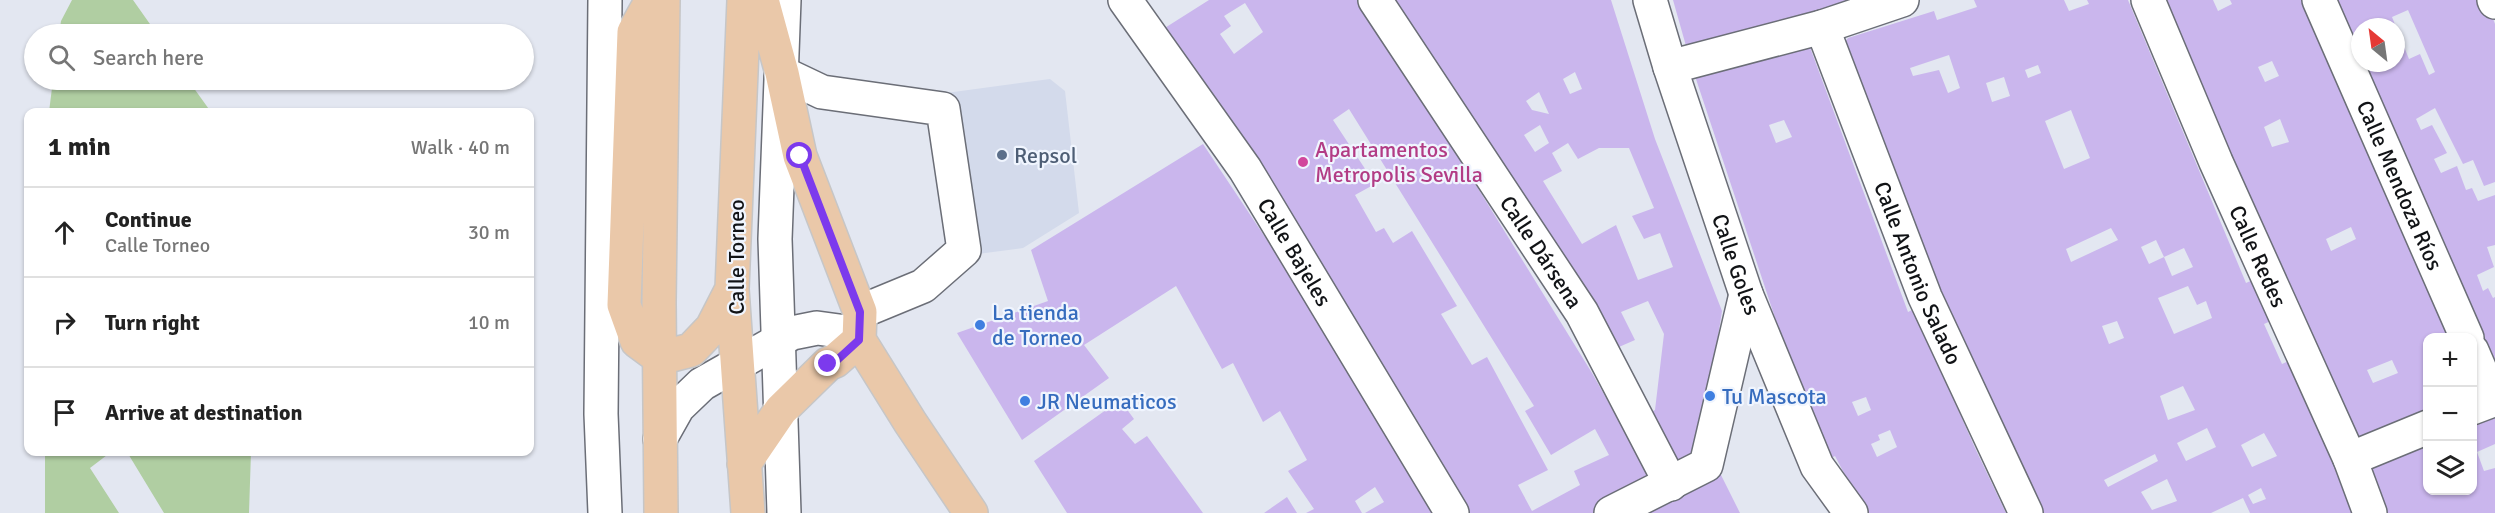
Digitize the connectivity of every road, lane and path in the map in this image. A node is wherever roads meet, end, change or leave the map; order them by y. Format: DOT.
graph roads {
  1 [pos="605,0"];
  2 [pos="652,0"];
  3 [pos="663,0"];
  4 [pos="744,0"];
  5 [pos="762,0"];
  6 [pos="784,0"];
  7 [pos="1125,0"];
  8 [pos="1375,0"];
  9 [pos="1650,0"];
  10 [pos="1902,0"];
  11 [pos="2148,0"];
  12 [pos="2319,0"];
  13 [pos="1822,27"];
  14 [pos="1670,67"];
  15 [pos="782,73"];
  16 [pos="732,289"];
  17 [pos="1746,294"];
  18 [pos="859,326"];
  19 [pos="2465,333"];
  20 [pos="778,340"];
  21 [pos="660,358"];
  22 [pos="2477,363"];
  23 [pos="740,379"];
  24 [pos="702,384"];
  25 [pos="780,398"];
  26 [pos="2477,406"];
  27 [pos="2423,429"];
  28 [pos="660,439"];
  29 [pos="2350,459"];
  30 [pos="744,464"];
  31 [pos="1671,484"];
  32 [pos="605,513"];
  33 [pos="661,513"];
  34 [pos="748,513"];
  35 [pos="784,513"];
  36 [pos="971,513"];
  37 [pos="1452,513"];
  38 [pos="1611,513"];
  39 [pos="1851,513"];
  40 [pos="2026,513"];
  41 [pos="2370,513"];
  1 -- 32 [label="street"];
  2 -- 21 [label="main road"];
  3 -- 21 [label="main road"];
  4 -- 16 [label="main road, Calle Torneo"];
  5 -- 15 [label="main road, Calle Torneo"];
  6 -- 15 [label="street, Calle Torneo"];
  7 -- 37 [label="street, Calle Bajeles"];
  8 -- 31 [label="street, Calle Dársena"];
  9 -- 14 [label="street, Calle Goles"];
  10 -- 13 [label="street"];
  11 -- 29 [label="street, Calle Redes"];
  12 -- 19 [label="street, Calle Mendoza Ríos"];
  13 -- 14 [label="street"];
  13 -- 40 [label="street, Calle Antonio Salado"];
  14 -- 17 [label="street, Calle Goles"];
  15 -- 18 [label="main road, Calle Torneo"];
  15 -- 18 [label="street"];
  15 -- 20 [label="street, Calle Torneo"];
  16 -- 21 [label="main road"];
  16 -- 23 [label="main road, Calle Torneo"];
  17 -- 31 [label="street"];
  17 -- 39 [label="street, Calle Goles"];
  18 -- 20 [label="street"];
  18 -- 25 [label="main road"];
  18 -- 36 [label="main road, Calle Torneo"];
  20 -- 23 [label="street"];
  20 -- 25 [label="street, Calle Torneo"];
  21 -- 24 [label="street"];
  21 -- 28 [label="main road"];
  22 -- 26 [label="street"];
  23 -- 24 [label="street"];
  23 -- 25 [label="street"];
  23 -- 30 [label="main road, Calle Torneo"];
  24 -- 28 [label="street"];
  25 -- 30 [label="main road"];
  25 -- 35 [label="street, Calle Torneo"];
  27 -- 29 [label="street"];
  28 -- 33 [label="main road"];
  29 -- 41 [label="street, Calle Redes"];
  30 -- 34 [label="main road, Calle Torneo"];
  31 -- 38 [label="street"];
}
